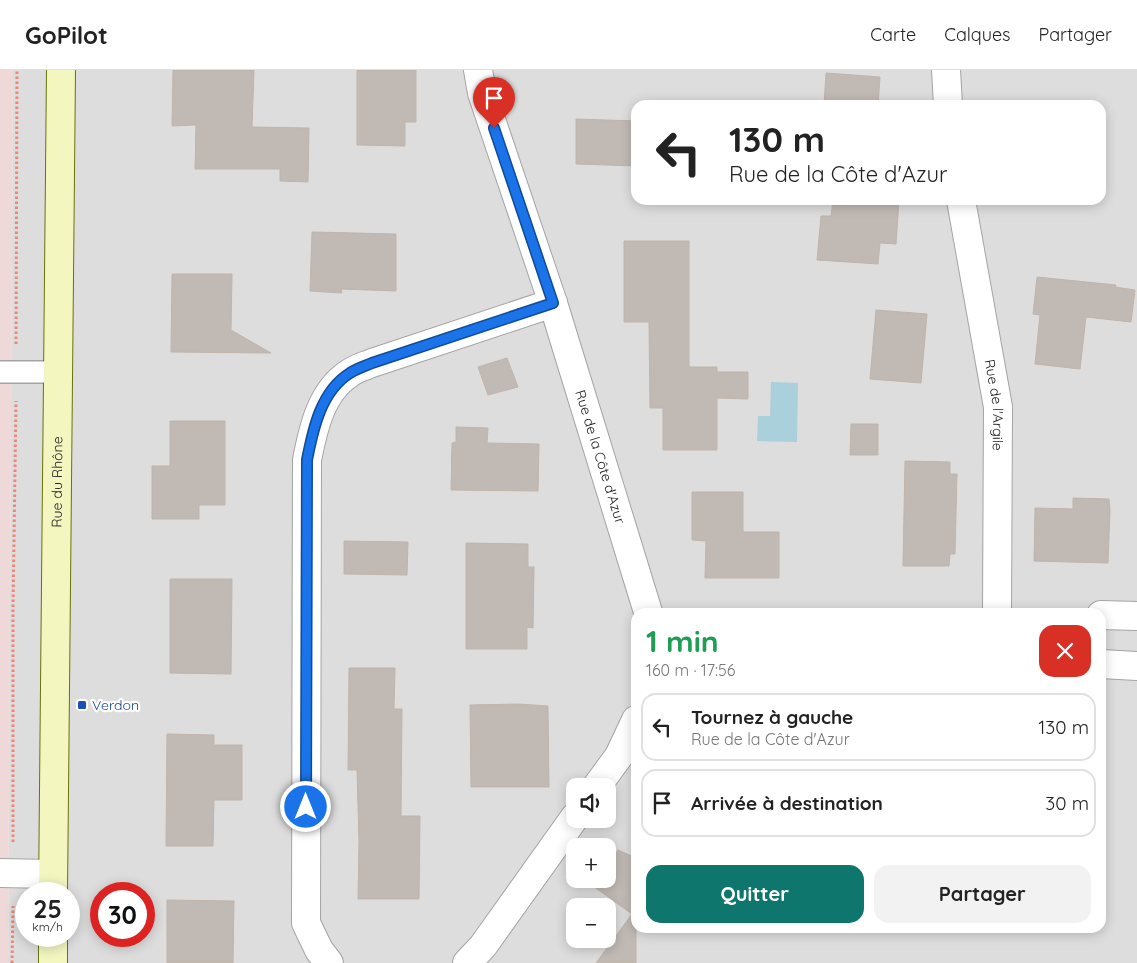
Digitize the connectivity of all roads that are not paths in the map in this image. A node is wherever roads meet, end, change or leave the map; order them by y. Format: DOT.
graph roads {
  1 [pos="61,70"];
  2 [pos="478,70"];
  3 [pos="946,70"];
  4 [pos="948,100"];
  5 [pos="962,205"];
  6 [pos="553,303"];
  7 [pos="8,372"];
  8 [pos="57,372"];
  9 [pos="647,608"];
  10 [pos="997,608"];
  11 [pos="1106,615"];
  12 [pos="1137,616"];
  13 [pos="1106,664"];
  14 [pos="1137,666"];
  15 [pos="631,731"];
  16 [pos="603,778"];
  17 [pos="568,828"];
  18 [pos="7,873"];
  19 [pos="44,882"];
  20 [pos="52,882"];
  21 [pos="53,947"];
  22 [pos="53,963"];
  23 [pos="329,963"];
  24 [pos="467,963"];
  1 -- 8 [label="main road, Rue du Rhône"];
  2 -- 6 [label="street, Rue de la Côte d'Azur"];
  3 -- 4 [label="street"];
  5 -- 10 [label="street, Rue de l'Argile"];
  6 -- 9 [label="street, Rue de la Côte d'Azur"];
  6 -- 23 [label="street"];
  7 -- 8 [label="lane"];
  8 -- 20 [label="main road, Rue du Rhône"];
  11 -- 12 [label="street"];
  13 -- 14 [label="street"];
  15 -- 16 [label="street"];
  17 -- 24 [label="street"];
  18 -- 19 [label="street"];
  21 -- 22 [label="main road"];
}
